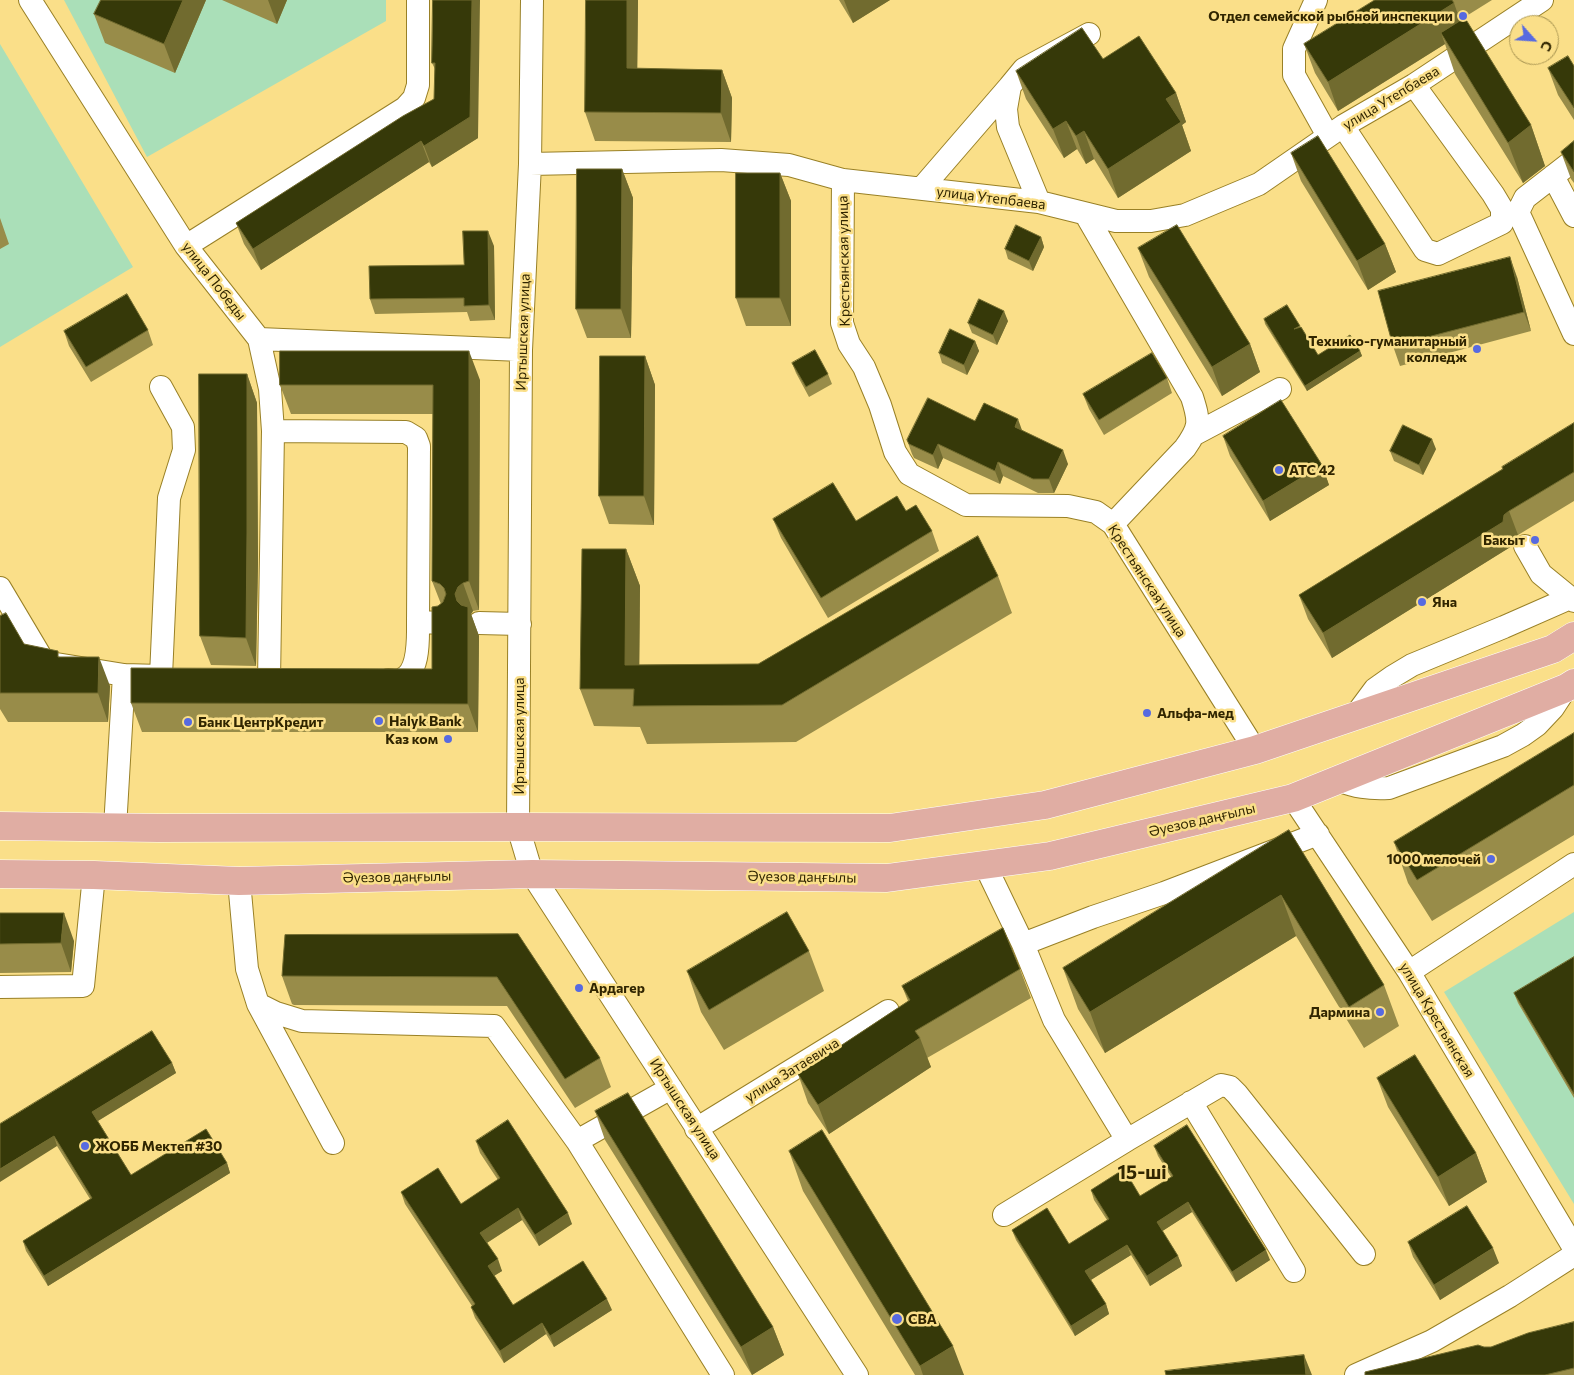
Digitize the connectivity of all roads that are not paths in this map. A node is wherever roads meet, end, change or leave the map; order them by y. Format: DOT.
graph roads {
  1 [pos="30,0"];
  2 [pos="418,0"];
  3 [pos="532,0"];
  4 [pos="1316,0"];
  5 [pos="1542,0"];
  6 [pos="1089,34"];
  7 [pos="1010,86"];
  8 [pos="1414,86"];
  9 [pos="1336,131"];
  10 [pos="1574,160"];
  11 [pos="530,164"];
  12 [pos="1553,176"];
  13 [pos="843,180"];
  14 [pos="921,189"];
  15 [pos="1039,202"];
  16 [pos="1086,215"];
  17 [pos="1574,216"];
  18 [pos="1510,218"];
  19 [pos="186,246"];
  20 [pos="1574,334"];
  21 [pos="259,339"];
  22 [pos="521,350"];
  23 [pos="161,387"];
  24 [pos="1280,389"];
  25 [pos="273,431"];
  26 [pos="1195,434"];
  27 [pos="1113,524"];
  28 [pos="1525,546"];
  29 [pos="0,588"];
  30 [pos="1572,600"];
  31 [pos="418,622"];
  32 [pos="443,623"];
  33 [pos="479,624"];
  34 [pos="520,624"];
  35 [pos="1574,636"];
  36 [pos="124,675"];
  37 [pos="269,680"];
  38 [pos="371,680"];
  39 [pos="1570,685"];
  40 [pos="1355,716"];
  41 [pos="1255,750"];
  42 [pos="1293,798"];
  43 [pos="0,826"];
  44 [pos="518,826"];
  45 [pos="115,828"];
  46 [pos="1318,834"];
  47 [pos="1574,864"];
  48 [pos="985,865"];
  49 [pos="0,874"];
  50 [pos="532,874"];
  51 [pos="94,875"];
  52 [pos="239,881"];
  53 [pos="1023,944"];
  54 [pos="1409,972"];
  55 [pos="0,987"];
  56 [pos="258,1004"];
  57 [pos="888,1010"];
  58 [pos="671,1088"];
  59 [pos="1191,1102"];
  60 [pos="696,1129"];
  61 [pos="1127,1140"];
  62 [pos="577,1141"];
  63 [pos="333,1143"];
  64 [pos="1004,1215"];
  65 [pos="1574,1248"];
  66 [pos="1364,1254"];
  67 [pos="1574,1254"];
  68 [pos="1294,1272"];
  69 [pos="850,1372"];
  70 [pos="723,1375"];
  71 [pos="1356,1375"];
  1 -- 19 [label="street, улица Победы"];
  2 -- 19 [label="street"];
  3 -- 11 [label="street, Иртышская улица"];
  4 -- 9 [label="street"];
  5 -- 8 [label="street, улица Утепбаева"];
  6 -- 7 [label="street"];
  7 -- 14 [label="street"];
  7 -- 15 [label="street"];
  8 -- 9 [label="street, улица Утепбаева"];
  8 -- 18 [label="street"];
  9 -- 16 [label="street, улица Утепбаева"];
  9 -- 18 [label="street"];
  10 -- 12 [label="street"];
  11 -- 13 [label="street, улица Утепбаева"];
  11 -- 22 [label="street, Иртышская улица"];
  12 -- 17 [label="street"];
  12 -- 18 [label="street"];
  13 -- 14 [label="street, улица Утепбаева"];
  13 -- 27 [label="street, Крестьянская улица"];
  14 -- 15 [label="street, улица Утепбаева"];
  15 -- 16 [label="street, улица Утепбаева"];
  16 -- 26 [label="street"];
  18 -- 20 [label="street"];
  19 -- 21 [label="street, улица Победы"];
  21 -- 22 [label="street"];
  21 -- 25 [label="street"];
  22 -- 34 [label="street, Иртышская улица"];
  23 -- 36 [label="street"];
  24 -- 26 [label="street"];
  25 -- 31 [label="street"];
  25 -- 37 [label="street"];
  26 -- 27 [label="street"];
  27 -- 41 [label="street, Крестьянская улица"];
  28 -- 30 [label="street"];
  29 -- 36 [label="street"];
  30 -- 40 [label="street"];
  31 -- 32 [label="street"];
  31 -- 38 [label="street"];
  33 -- 34 [label="street"];
  34 -- 44 [label="street, Иртышская улица"];
  35 -- 40 [label="main road"];
  36 -- 45 [label="street"];
  39 -- 42 [label="main road, Әуезов даңғылы"];
  40 -- 41 [label="main road"];
  41 -- 44 [label="main road"];
  42 -- 46 [label="street, улица Крестьянская"];
  42 -- 48 [label="main road, Әуезов даңғылы"];
  43 -- 45 [label="main road"];
  44 -- 45 [label="main road"];
  44 -- 50 [label="street, Иртышская улица"];
  46 -- 53 [label="street"];
  46 -- 54 [label="street, улица Крестьянская"];
  47 -- 54 [label="street"];
  48 -- 50 [label="main road, Әуезов даңғылы"];
  48 -- 53 [label="street"];
  49 -- 51 [label="main road, Әуезов даңғылы"];
  50 -- 52 [label="main road, Әуезов даңғылы"];
  50 -- 58 [label="street, Иртышская улица"];
  51 -- 52 [label="main road, Әуезов даңғылы"];
  51 -- 55 [label="street"];
  52 -- 56 [label="street"];
  53 -- 61 [label="street"];
  54 -- 65 [label="street, улица Крестьянская"];
  56 -- 62 [label="street"];
  56 -- 63 [label="street"];
  57 -- 60 [label="street, улица Затаевича"];
  58 -- 60 [label="street, Иртышская улица"];
  58 -- 62 [label="street"];
  59 -- 61 [label="street"];
  59 -- 66 [label="street"];
  59 -- 68 [label="street"];
  60 -- 69 [label="street, Иртышская улица"];
  61 -- 64 [label="street"];
  62 -- 70 [label="street"];
  67 -- 71 [label="street"];
}
